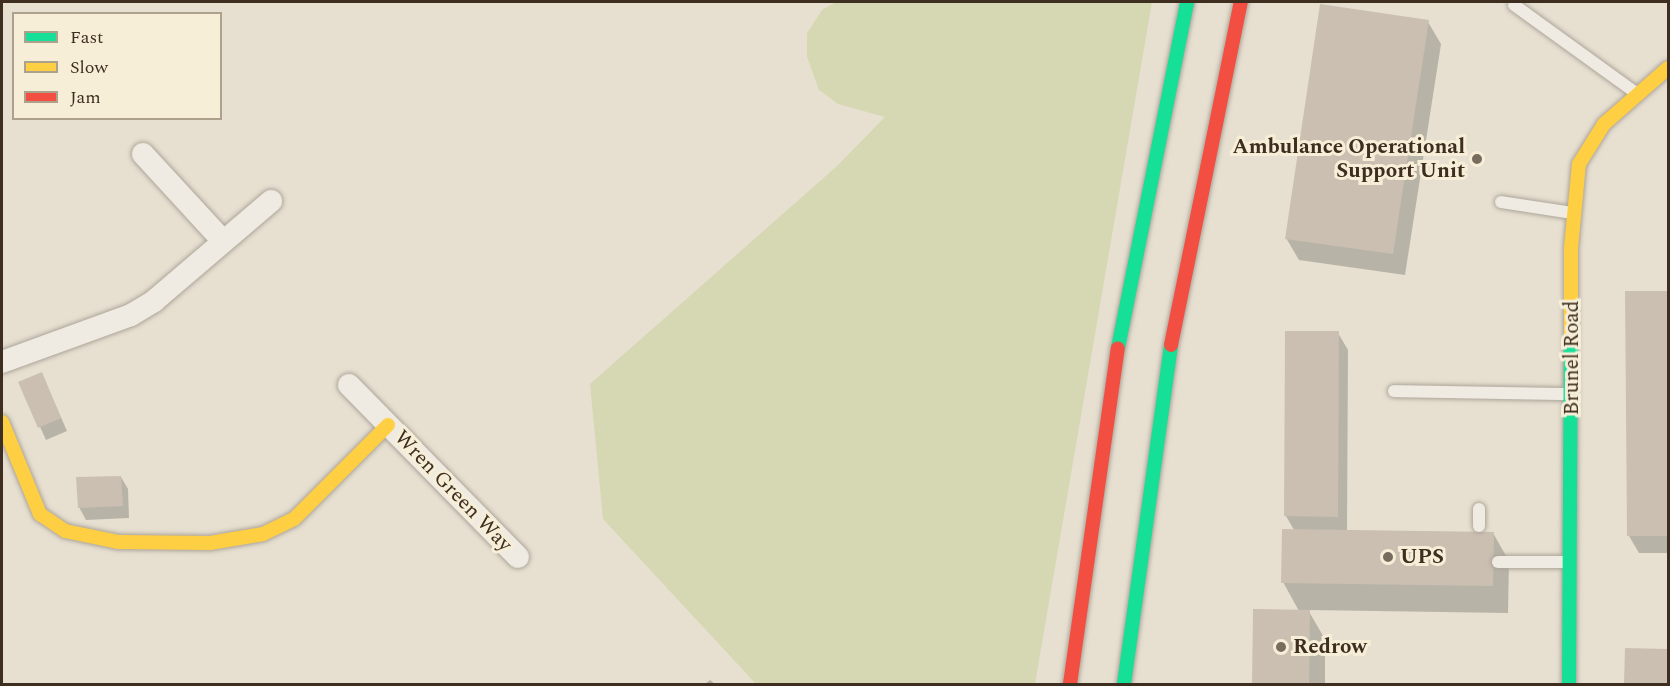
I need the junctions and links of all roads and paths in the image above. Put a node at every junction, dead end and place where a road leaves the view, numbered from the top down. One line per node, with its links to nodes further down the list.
1 (1187, 2): 22 (main road)
2 (1241, 2): 23 (main road)
3 (1514, 5): 5 (lane)
4 (1668, 68): 5 (main road, Brunel Road)
5 (1636, 93): 9 (main road, Brunel Road)
6 (143, 154): 10 (street)
7 (271, 201): 10 (street)
8 (1501, 202): 9 (lane)
9 (1575, 213): 14 (main road, Brunel Road)
10 (223, 241): 11 (street)
11 (2, 362)
12 (349, 385): 16 (street, Wren Green Way)
13 (1394, 391): 14 (lane)
14 (1573, 394): 21 (main road, Brunel Road)
15 (2, 422): 16 (main road, Wren Green Way)
16 (388, 425): 19 (street, Wren Green Way)
17 (1479, 509): 18 (lane)
18 (1479, 526)
19 (518, 558)
20 (1498, 562): 21 (lane)
21 (1571, 562): 24 (main road, Brunel Road)
22 (1070, 684)
23 (1124, 684)
24 (1569, 684)

